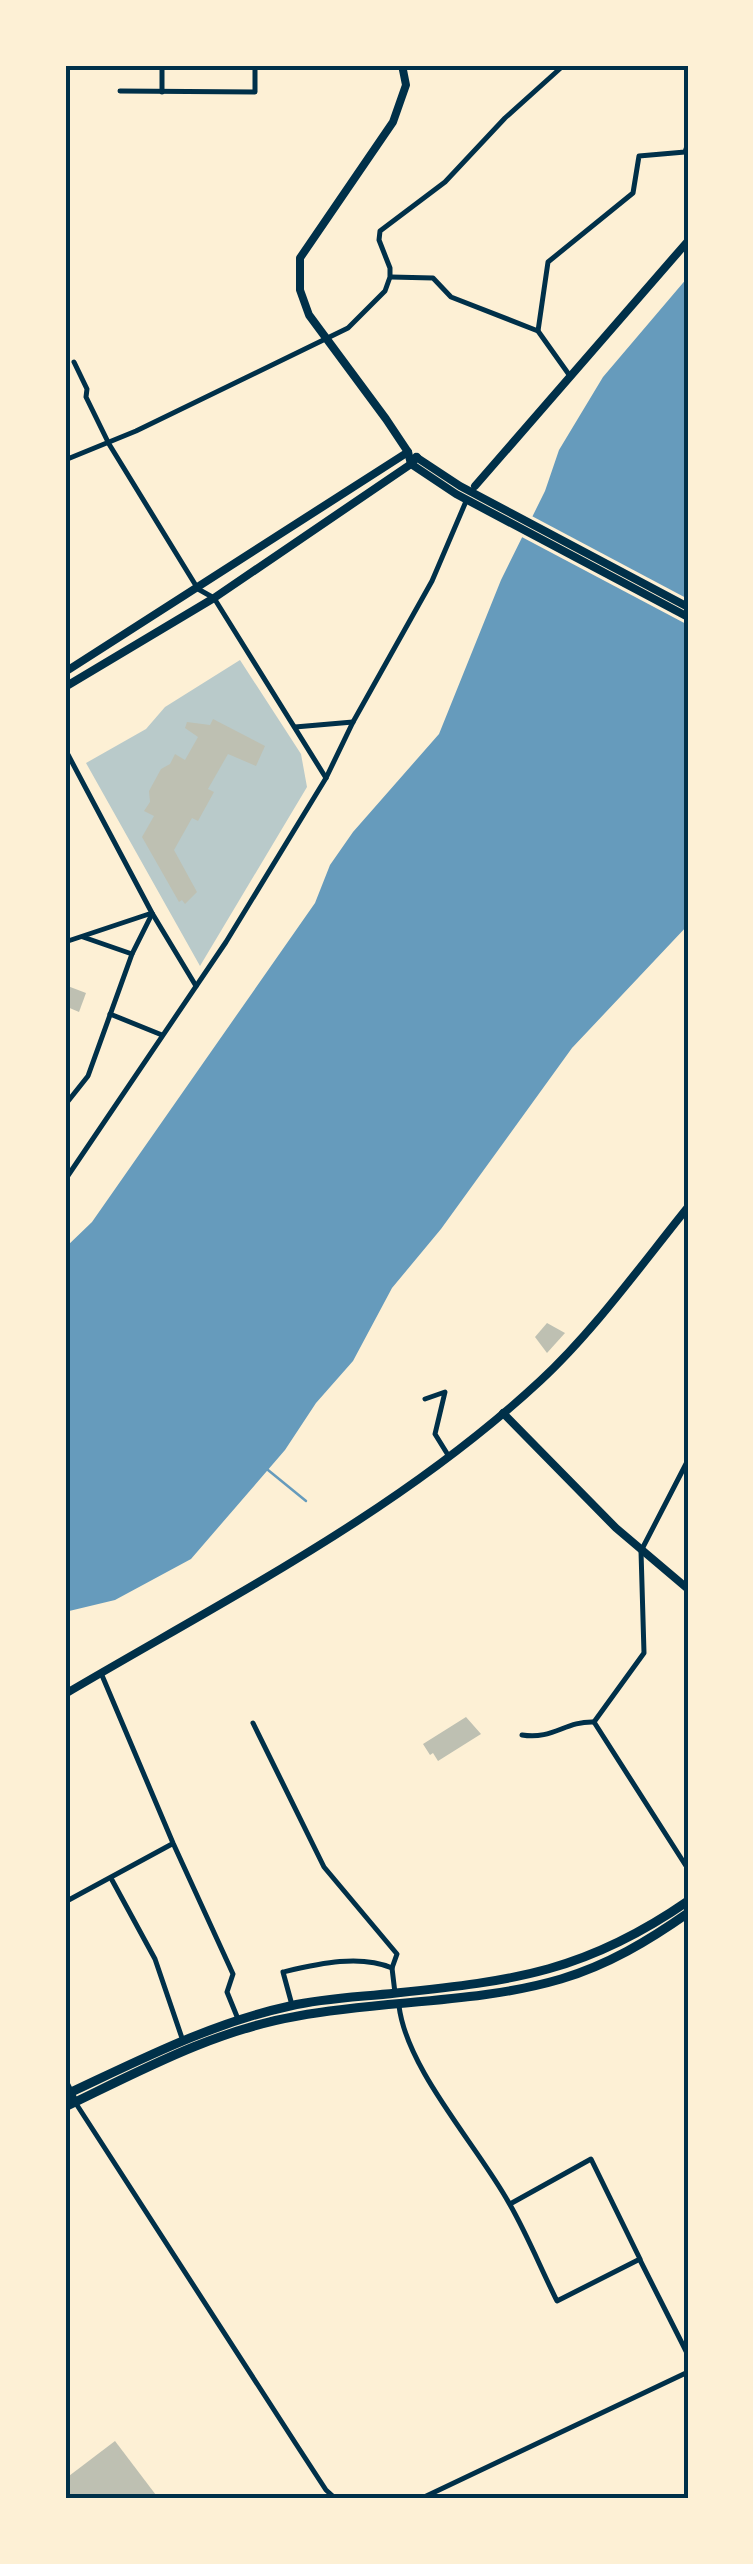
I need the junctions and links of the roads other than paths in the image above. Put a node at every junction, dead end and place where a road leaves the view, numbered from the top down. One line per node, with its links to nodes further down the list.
1 (162, 65): 6 (street)
2 (255, 65): 6 (street)
3 (402, 65): 11 (main road)
4 (564, 65): 9 (street)
5 (120, 92): 6 (street)
6 (162, 92)
7 (688, 144): 10 (street)
8 (688, 241): 13 (main road)
9 (390, 277): 10 (street); 11 (street)
10 (538, 332): 13 (street)
11 (327, 340): 14 (street); 15 (main road)
12 (74, 362): 14 (street)
13 (572, 377): 17 (main road)
14 (109, 444): 16 (street); 19 (street)
15 (412, 458): 18 (main road); 19 (main road); 20 (main road)
16 (65, 460)
17 (475, 486): 25 (street)
18 (458, 490): 21 (main road); 22 (main road)
19 (198, 589): 20 (street); 23 (main road)
20 (214, 598): 24 (main road); 26 (street)
21 (688, 607)
22 (688, 618)
23 (65, 672)
24 (65, 688)
25 (354, 722): 26 (street); 28 (street)
26 (294, 728): 28 (street)
27 (65, 749): 29 (street)
28 (326, 778): 33 (street)
29 (152, 912): 30 (street); 32 (street); 33 (street)
30 (82, 937): 31 (street); 32 (street)
31 (65, 942)
32 (132, 954): 34 (street)
33 (196, 986): 35 (street)
34 (110, 1014): 35 (street); 36 (street)
35 (162, 1036): 37 (street)
36 (65, 1105)
37 (65, 1180)
38 (688, 1208): 40 (main road)
39 (426, 1399): 41 (street)
40 (503, 1413): 41 (main road); 43 (main road)
41 (450, 1458): 45 (main road)
42 (688, 1460): 43 (street)
43 (641, 1551): 44 (main road); 47 (street)
44 (688, 1589)
45 (100, 1673): 46 (main road); 50 (street)
46 (65, 1694)
47 (594, 1722): 49 (street); 51 (street)
48 (253, 1723): 56 (street)
49 (522, 1735)
50 (173, 1843): 52 (street); 59 (street)
51 (688, 1869)
52 (112, 1880): 53 (street); 60 (street)
53 (65, 1902)
54 (688, 1902): 57 (main road)
55 (688, 1913): 57 (main road)
56 (392, 1968): 57 (street); 58 (street)
57 (397, 1998): 58 (main road); 62 (main road); 63 (street)
58 (292, 2005): 59 (main road)
59 (238, 2019): 60 (main road)
60 (183, 2040): 62 (main road)
61 (65, 2082): 62 (main road)
62 (69, 2099): 67 (street)
63 (510, 2204): 64 (street); 64 (street)
64 (640, 2258): 65 (street)
65 (688, 2356)
66 (688, 2372): 68 (street)
67 (336, 2499)
68 (420, 2499)

